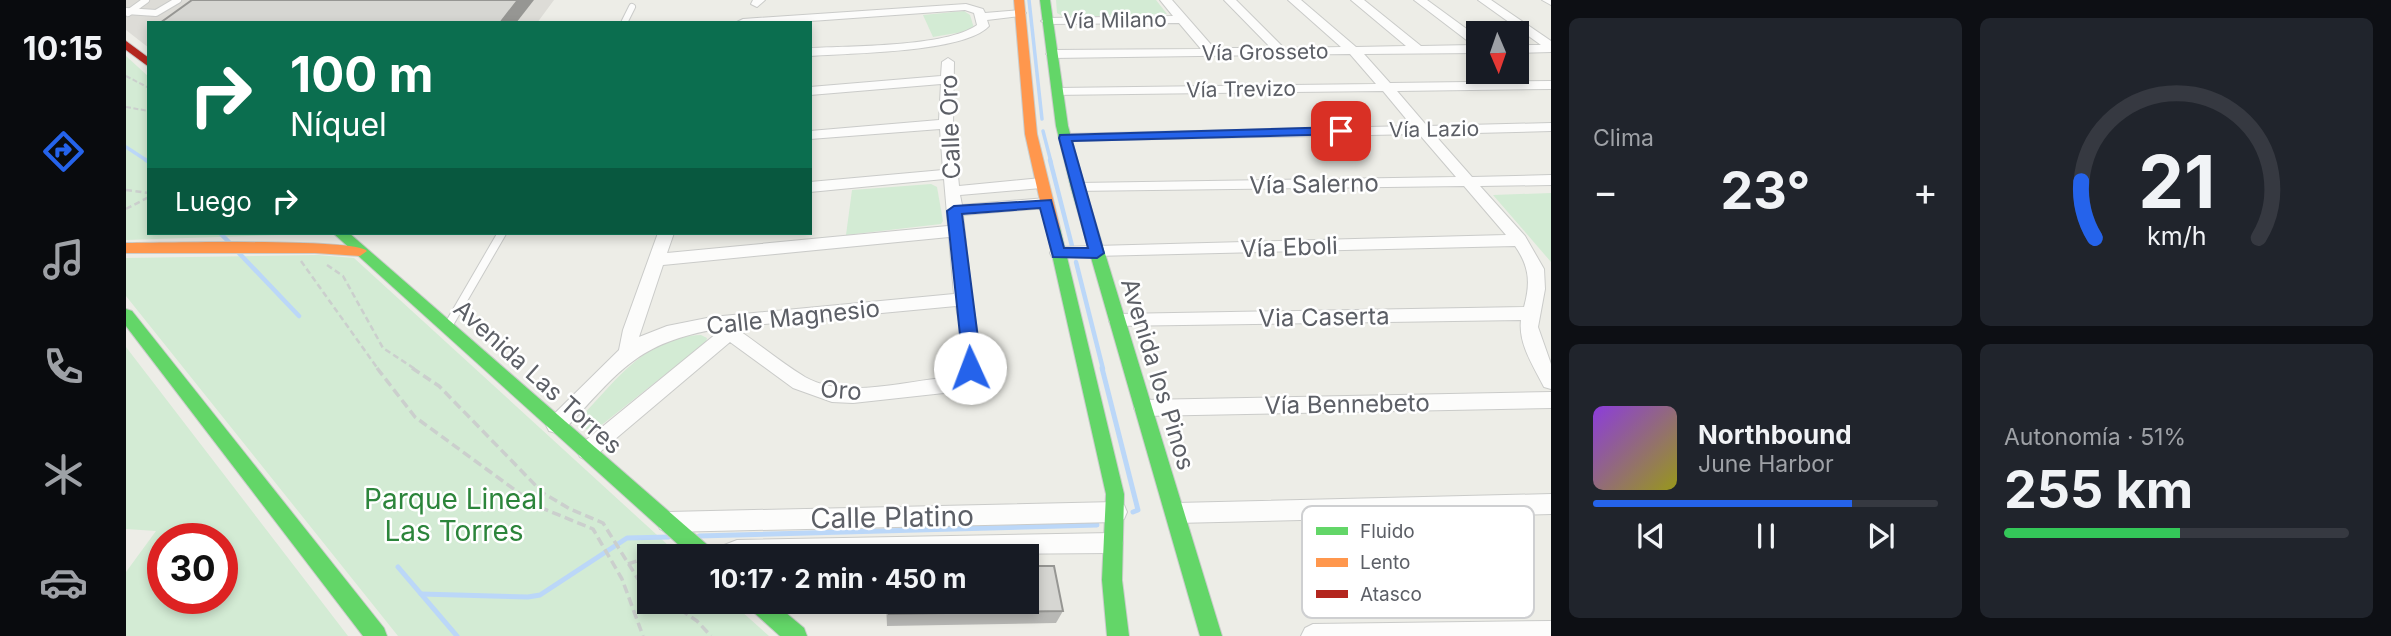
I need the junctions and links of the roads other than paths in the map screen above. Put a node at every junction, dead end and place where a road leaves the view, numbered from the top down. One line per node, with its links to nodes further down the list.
1 (146, 0): 11 (lane)
2 (178, 0): 11 (lane)
3 (1045, 0): 17 (street, Avenida los Pinos)
4 (1166, 0): 14 (street)
5 (1230, 0): 26 (street)
6 (1294, 0): 24 (street)
7 (1357, 0): 23 (street)
8 (1420, 0): 18 (street)
9 (1484, 0): 20 (street)
10 (632, 7): 15 (lane)
11 (127, 12)
12 (751, 13): 16 (street)
13 (1020, 14): 16 (street); 35 (street)
14 (1182, 19): 17 (street, Vía Milano); 27 (street)
15 (625, 21)
16 (982, 21): 25 (street)
17 (1047, 21): 28 (street, Avenida los Pinos)
18 (1466, 34)
19 (126, 44): 29 (street)
20 (1551, 47): 21 (street)
21 (1530, 48)
22 (1466, 49): 23 (street, Vía Grosseto)
23 (1418, 50): 24 (street, Vía Grosseto)
24 (1353, 51): 26 (street, Vía Grosseto); 31 (street)
25 (812, 52)
26 (1282, 52): 27 (street, Vía Grosseto)
27 (1212, 53): 28 (street, Vía Grosseto)
28 (1052, 54): 33 (street, Avenida los Pinos)
29 (147, 62)
30 (1551, 85): 31 (street, Vía Trevizo)
31 (1387, 87): 33 (street, Vía Trevizo); 37 (street)
32 (812, 91): 34 (street, Calle Oro)
33 (1057, 92): 38 (street, Avenida los Pinos)
34 (946, 124): 39 (street); 40 (street, Calle Oro)
35 (1029, 125): 38 (street); 43 (street)
36 (1551, 127): 37 (street, Vía Lazio)
37 (1424, 129): 38 (street, Vía Lazio); 42 (street)
38 (1064, 132): 45 (street, Avenida los Pinos)
39 (812, 135)
40 (951, 174): 44 (street); 46 (street, Calle Oro)
41 (1551, 180): 42 (street, Vía Salerno)
42 (1469, 181): 45 (street, Vía Salerno); 54 (street)
43 (1041, 183): 46 (street); 47 (street)
44 (812, 187)
45 (1077, 188): 58 (street, Avenida los Pinos)
46 (953, 191): 48 (street, Calle Oro)
47 (1046, 203): 48 (street); 57 (street)
48 (954, 211): 49 (street, Calle Oro)
49 (957, 231): 60 (street); 61 (street, Calle Oro)
50 (338, 235): 59 (street)
51 (342, 235): 56 (street, Avenida Las Torres)
52 (501, 235): 65 (lane)
53 (665, 235): 60 (street)
54 (1519, 240): 58 (street, Vía Eboli); 62 (street)
55 (126, 248): 59 (street)
56 (360, 251): 59 (street); 65 (street, Avenida Las Torres)
57 (1058, 253): 58 (street, Vía Eboli); 77 (street)
58 (1097, 253): 64 (street, Avenida los Pinos)
59 (312, 257)
60 (656, 260): 67 (street)
61 (963, 299): 66 (street, Calle Magnesio); 69 (street, Calle Oro)
62 (1530, 313): 64 (street, Via Caserta); 68 (street)
63 (126, 315): 85 (street)
64 (1118, 321): 71 (street, Avenida los Pinos)
65 (448, 326): 72 (street, Avenida Las Torres)
66 (723, 328): 67 (street, Calle Magnesio); 69 (street, Oro); 73 (street)
67 (627, 352): 72 (street)
68 (1551, 382)
69 (944, 385)
70 (1551, 400): 71 (street, Vía Bennebeto)
71 (1144, 408): 78 (street, Avenida los Pinos)
72 (556, 425): 73 (street, Avenida Las Torres)
73 (587, 451): 79 (street, Avenida Las Torres)
74 (1551, 504): 75 (street)
75 (1468, 506)
76 (1302, 510): 78 (street)
77 (1116, 512): 79 (street, Calle Platino); 80 (street)
78 (1176, 513): 88 (street, Avenida los Pinos)
79 (668, 522): 81 (street, Avenida Las Torres)
80 (1112, 543): 82 (street, Calle Platino); 87 (street)
81 (692, 544)
82 (1039, 544)
83 (771, 614): 86 (street)
84 (1551, 633): 89 (street)
85 (376, 636)
86 (796, 636)
87 (1118, 636)
88 (1211, 636)
89 (1313, 636)

